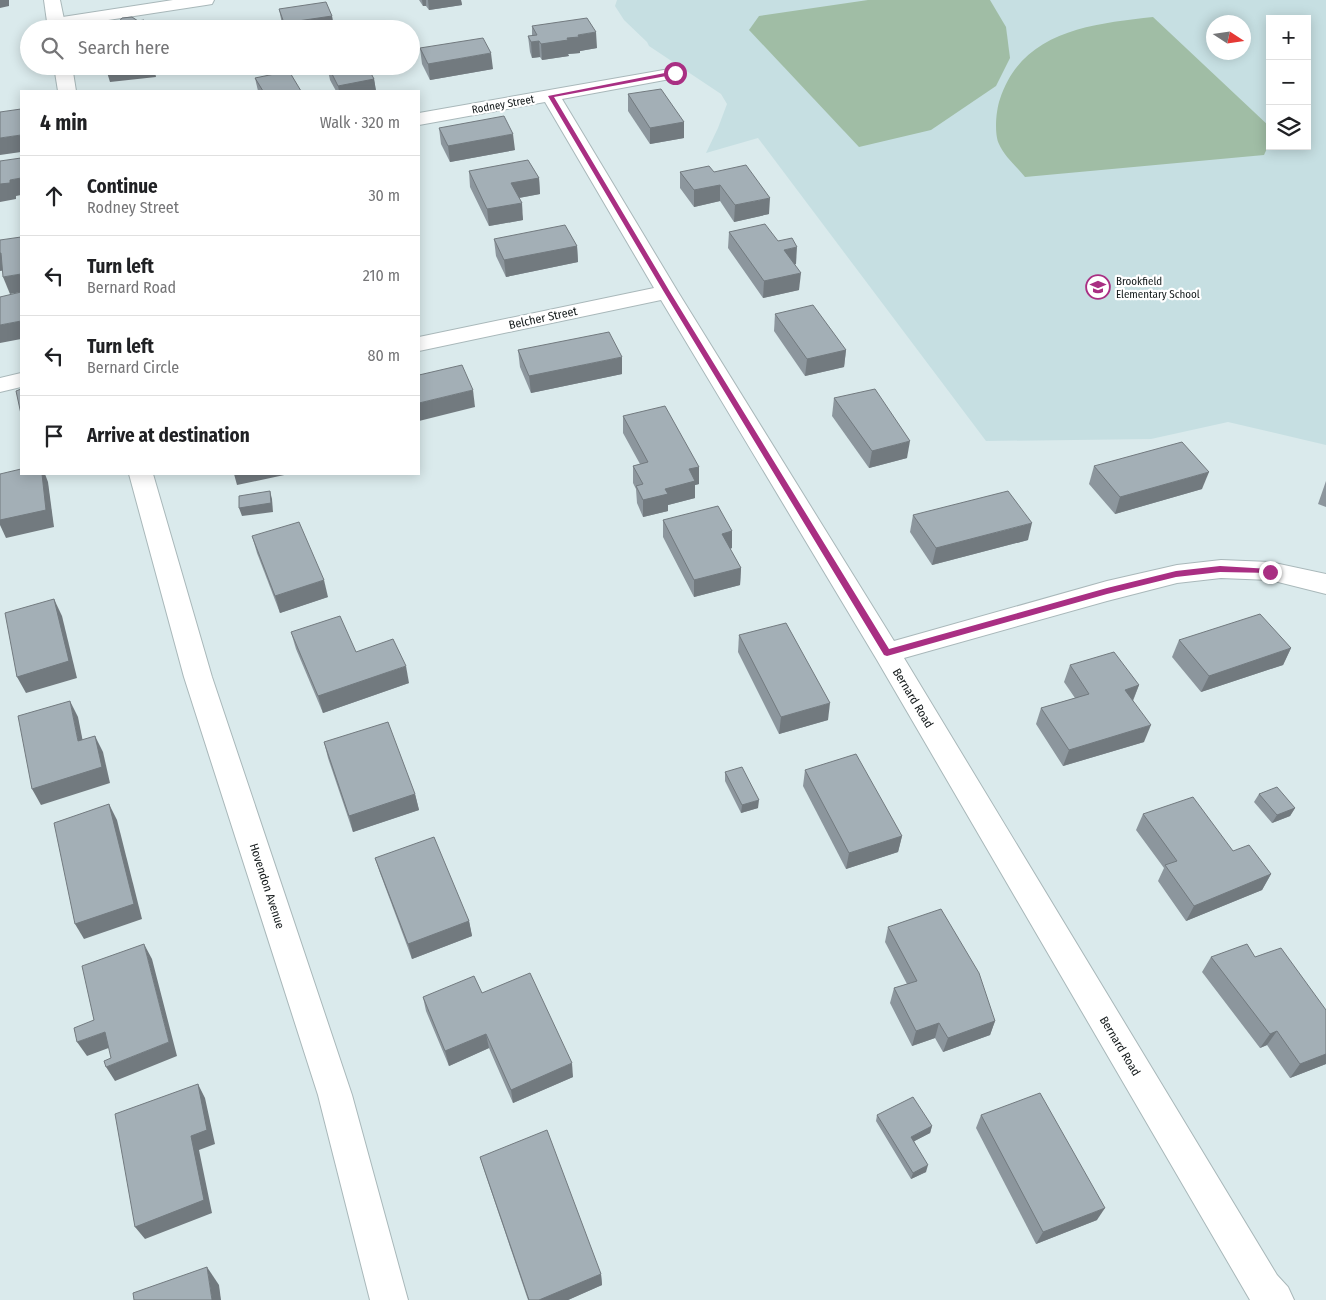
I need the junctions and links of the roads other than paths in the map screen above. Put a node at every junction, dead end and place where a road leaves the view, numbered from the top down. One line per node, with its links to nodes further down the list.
1 (52, 0): 3 (street)
2 (206, 0): 4 (street)
3 (55, 20)
4 (91, 20)
5 (675, 73): 8 (street, Rodney Street)
6 (64, 75): 7 (street)
7 (67, 90)
8 (551, 96): 9 (street, Rodney Street); 10 (street, Bernard Road)
9 (420, 119)
10 (667, 292): 11 (street, Belcher Street); 16 (street, Bernard Road)
11 (420, 344)
12 (20, 380): 13 (street)
13 (0, 385)
14 (141, 475): 17 (street, Hovendon Avenue)
15 (1326, 584): 16 (street)
16 (887, 653): 18 (street, Bernard Road)
17 (389, 1300)
18 (1275, 1300)

